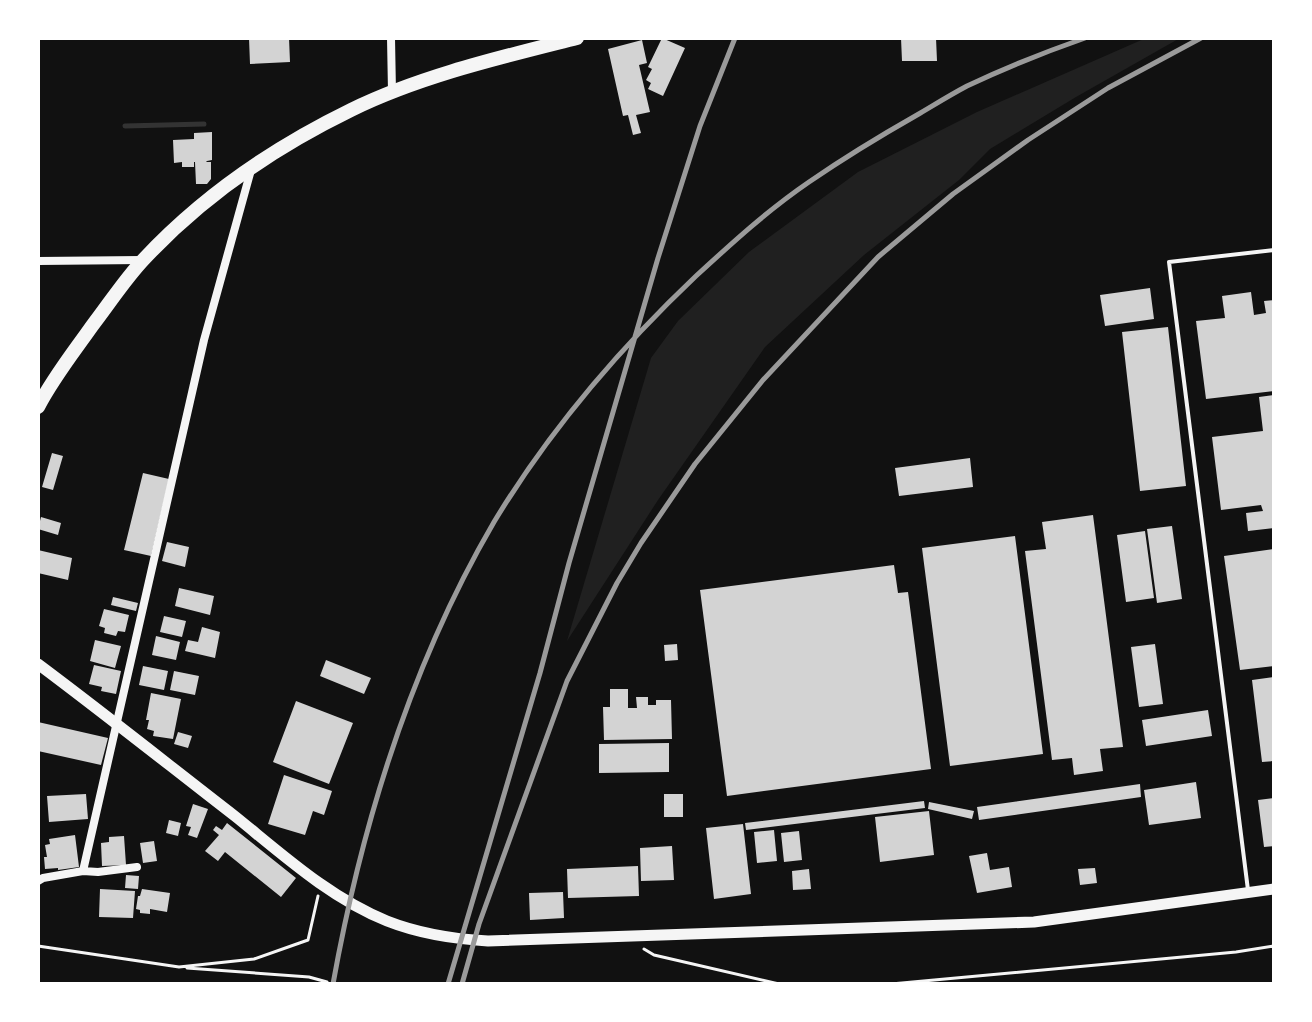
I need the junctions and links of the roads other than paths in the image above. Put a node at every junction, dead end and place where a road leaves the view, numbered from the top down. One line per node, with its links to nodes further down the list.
1 (391, 38): 4 (street)
2 (577, 38): 3 (main road)
3 (530, 44): 4 (main road)
4 (392, 92): 5 (main road)
5 (252, 167): 7 (main road); 11 (street)
6 (1274, 250): 16 (lane)
7 (143, 260): 8 (street); 9 (main road)
8 (38, 261)
9 (38, 407)
10 (38, 664): 11 (street)
11 (117, 723): 13 (street); 16 (street)
12 (137, 867): 13 (street)
13 (83, 871): 14 (street)
14 (38, 881)
15 (1274, 889): 16 (street)
16 (1249, 893)

